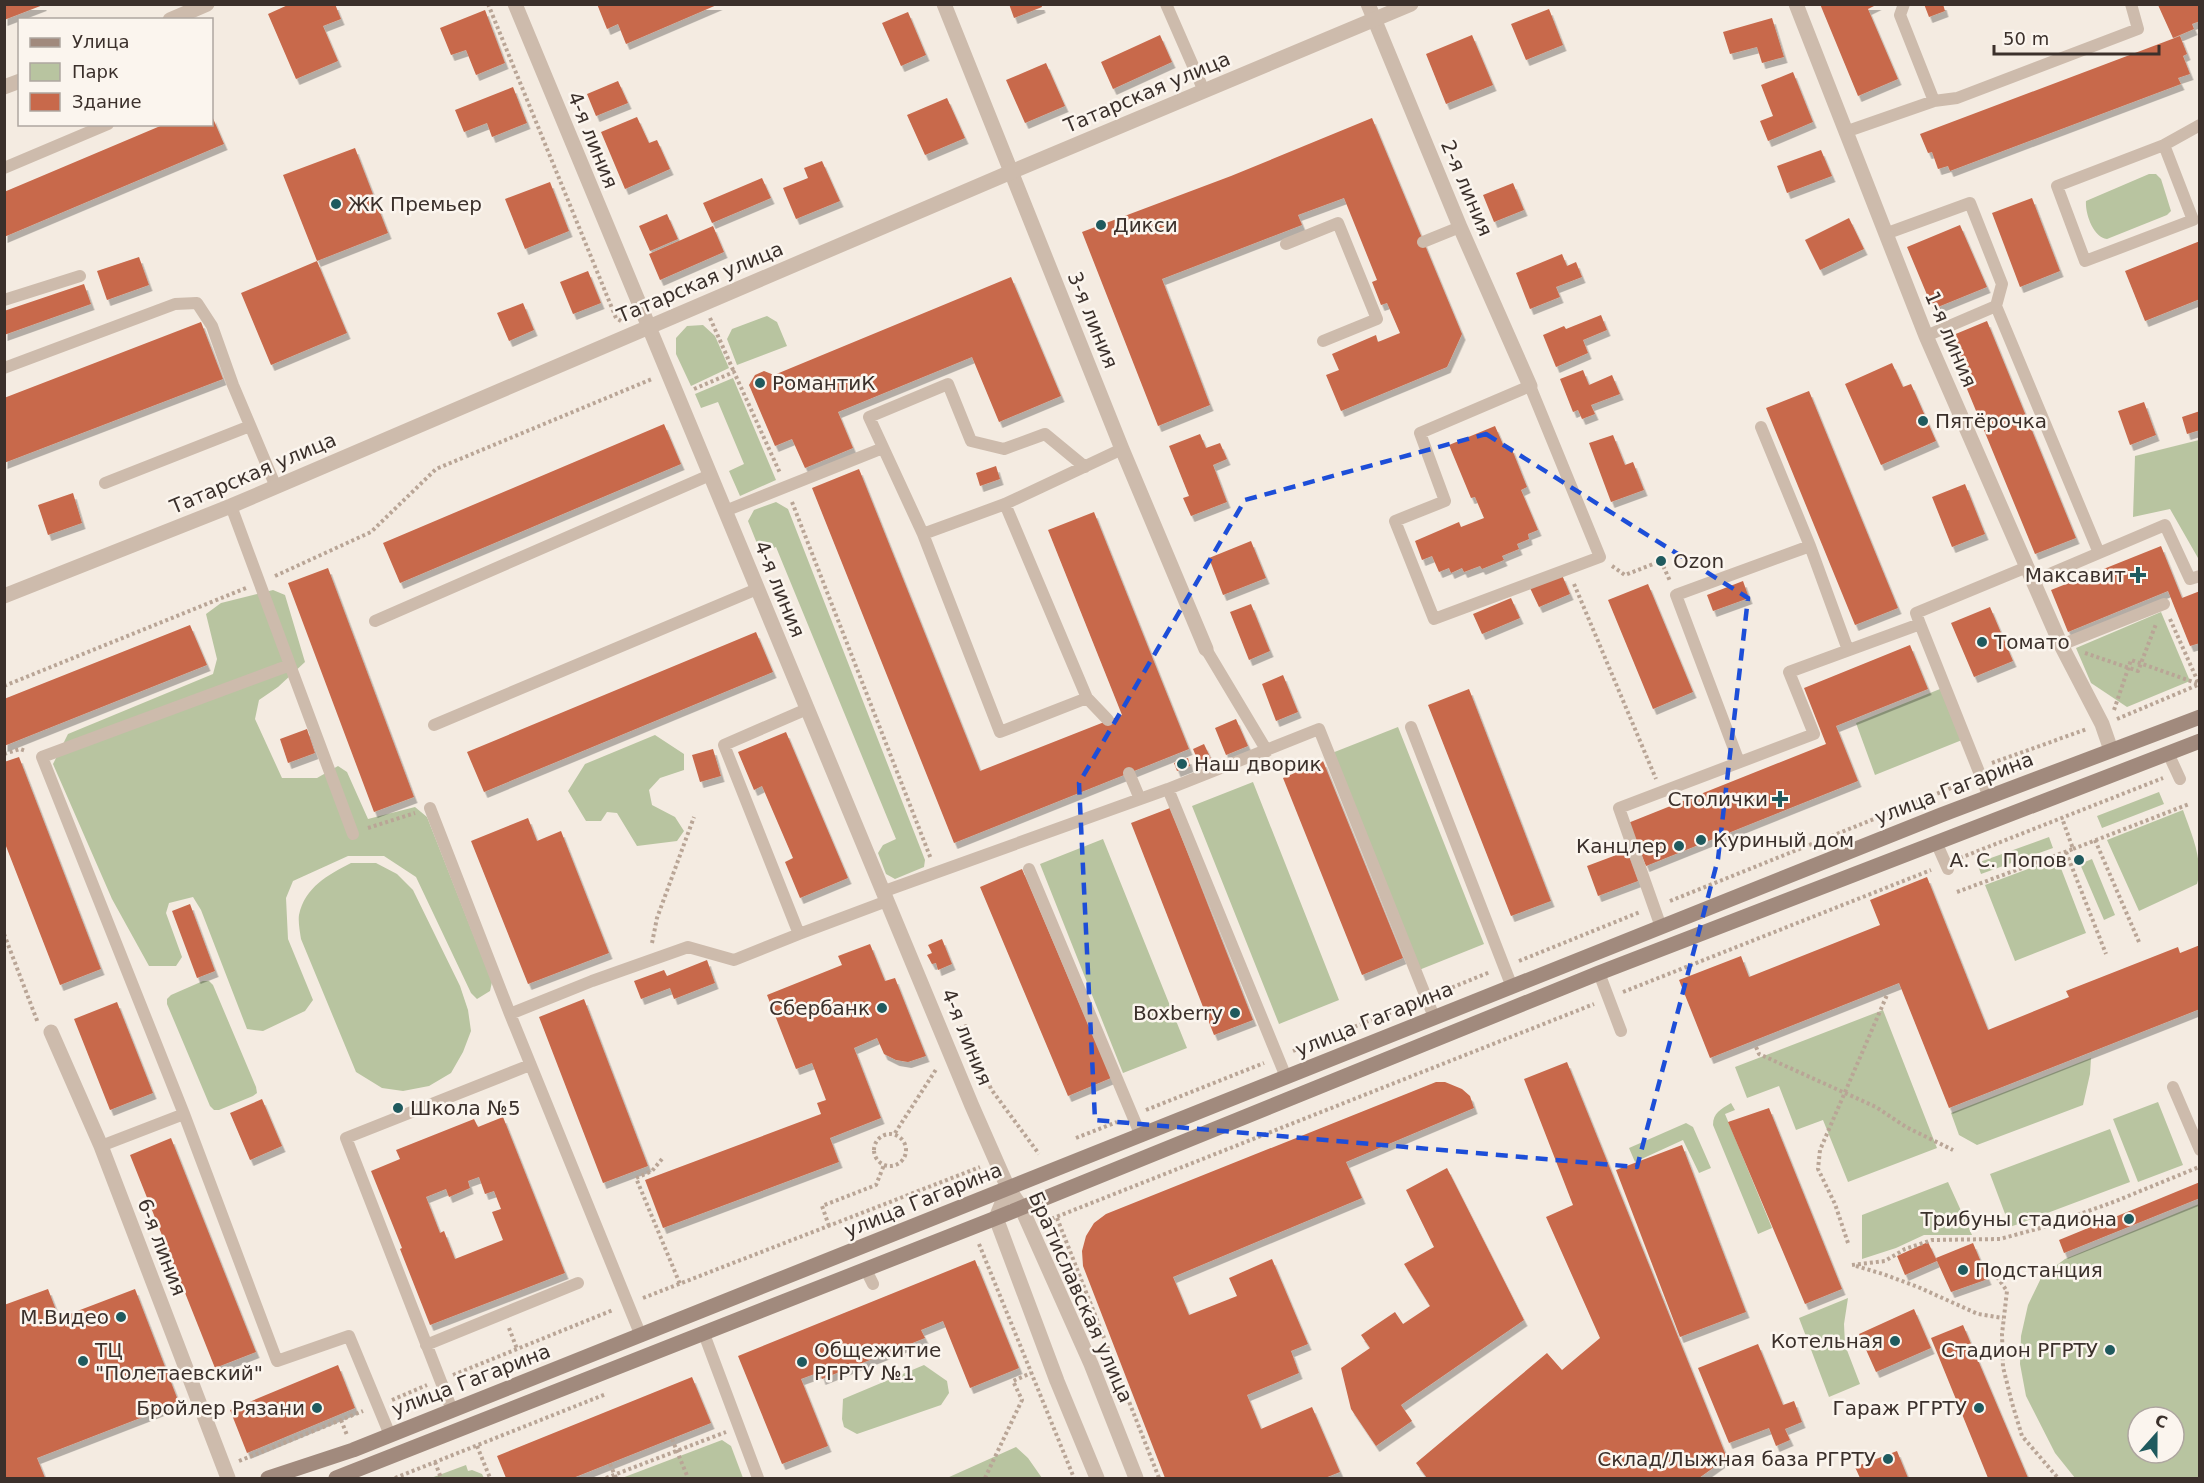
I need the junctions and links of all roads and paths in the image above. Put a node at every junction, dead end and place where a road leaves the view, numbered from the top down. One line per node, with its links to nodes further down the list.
1 (207, 4): 10 (street)
2 (515, 4): 30 (street, 4-я линия)
3 (944, 4): 19 (street, 3-я линия)
4 (1166, 4): 12 (lane)
5 (1368, 4): 11 (street, 2-я линия)
6 (1411, 4): 11 (street, Татарская улица)
7 (1796, 4): 16 (street, 1-я линия)
8 (1904, 4): 13 (lane)
9 (2131, 4): 13 (lane)
10 (191, 16)
11 (1374, 20): 12 (street, Татарская улица); 20 (street, 2-я линия)
12 (1204, 91): 19 (street, Татарская улица)
13 (1934, 101): 16 (lane)
14 (2199, 125): 17 (lane)
15 (103, 126): 18 (lane)
16 (1845, 132): 21 (street, 1-я линия)
17 (2164, 145): 17 (lane)
18 (4, 168)
19 (1011, 172): 28 (street, Татарская улица); 41 (street, 3-я линия)
20 (1460, 227): 22 (lane); 36 (street, 2-я линия)
21 (1885, 234): 29 (lane); 31 (street, 1-я линия)
22 (1424, 242)
23 (1286, 244): 25 (lane)
24 (1370, 264): 25 (lane)
25 (1357, 270): 32 (lane)
26 (80, 276): 27 (lane)
27 (4, 300)
28 (704, 304): 30 (street, Татарская улица); 34 (path)
29 (1996, 306): 31 (lane); 52 (lane)
30 (648, 327): 37 (street, 4-я линия); 45 (street, Татарская улица)
31 (1926, 336): 54 (street, 1-я линия)
32 (1323, 341)
33 (4, 368): 38 (lane)
34 (735, 372): 37 (path); 46 (path)
35 (656, 378): 58 (path)
36 (1530, 386): 53 (lane); 55 (lane)
37 (677, 397): 43 (street, 4-я линия)
38 (250, 426): 44 (lane); 45 (lane)
39 (1761, 427): 51 (lane)
40 (883, 448): 42 (lane); 46 (lane); 50 (lane)
41 (1122, 448): 42 (lane); 66 (street, 3-я линия)
42 (1084, 467): 47 (lane)
43 (710, 475): 49 (street, 4-я линия); 63 (lane)
44 (105, 483)
45 (276, 487): 48 (street, Татарская улица)
46 (786, 487): 49 (lane); 103 (path)
47 (1005, 504): 50 (lane); 72 (lane)
48 (231, 506): 58 (lane); 61 (street, Татарская улица)
49 (725, 511): 59 (street, 4-я линия)
50 (923, 534): 72 (lane)
51 (1810, 546): 60 (lane); 67 (lane)
52 (2099, 553): 56 (lane); 57 (lane)
53 (1600, 557): 55 (lane); 60 (path)
54 (2027, 567): 57 (street, 1-я линия); 64 (lane)
55 (1568, 569): 89 (path)
56 (2199, 576)
57 (2033, 581): 65 (street, 1-я линия)
58 (259, 583): 69 (lane); 71 (path)
59 (757, 589): 73 (street, 4-я линия); 77 (lane)
60 (1676, 595): 85 (lane)
61 (4, 596)
62 (2164, 604): 65 (lane); 68 (path); 68 (path)
63 (375, 621)
64 (1920, 624): 67 (lane); 90 (lane)
65 (2061, 645): 70 (path); 80 (street, 1-я линия)
66 (1206, 649): 81 (lane)
67 (1848, 650): 85 (lane)
68 (2141, 664): 70 (path); 70 (path)
69 (290, 665): 84 (lane); 96 (lane)
70 (2128, 668): 74 (path)
71 (4, 686)
72 (1087, 698): 76 (lane)
73 (807, 709): 105 (street, 4-я линия); 108 (lane)
74 (2113, 711)
75 (2199, 717): 80 (main road, улица Гагарина)
76 (1108, 720)
77 (434, 725)
78 (1411, 727): 114 (lane)
79 (2199, 741): 82 (main road, улица Гагарина)
80 (2111, 750): 90 (main road, улица Гагарина)
81 (1267, 751): 88 (lane); 117 (lane)
82 (2168, 753): 87 (lane); 98 (main road, улица Гагарина)
83 (4, 754): 84 (path)
84 (42, 757): 127 (lane)
85 (1739, 762): 89 (lane)
86 (1130, 773): 91 (lane)
87 (2180, 779)
88 (1168, 789): 91 (lane); 124 (lane)
89 (1661, 792): 106 (lane)
90 (1989, 797): 106 (main road, улица Гагарина)
91 (1140, 799): 103 (lane)
92 (2190, 804): 97 (path)
93 (430, 807): 96 (path); 116 (lane)
94 (694, 817): 112 (path)
95 (2062, 818): 99 (path)
96 (353, 834)
97 (2095, 840): 99 (path); 109 (path)
98 (1936, 842): 102 (lane); 113 (main road, улица Гагарина)
99 (2073, 849): 100 (path)
100 (2066, 852): 104 (path); 110 (path)
101 (1029, 869): 129 (lane)
102 (1948, 869)
103 (937, 872): 105 (lane)
104 (1957, 892)
105 (885, 896): 108 (lane); 120 (street, 4-я линия)
106 (1661, 927): 111 (main road, улица Гагарина)
107 (4, 934): 119 (path)
108 (799, 934): 112 (lane)
109 (2139, 942)
110 (2106, 954)
111 (1591, 955): 113 (street); 114 (main road, улица Гагарина)
112 (648, 961): 116 (lane)
113 (1599, 973): 118 (lane); 139 (main road, улица Гагарина)
114 (1512, 987): 117 (main road, улица Гагарина)
115 (1887, 994): 126 (path)
116 (510, 1014): 123 (lane)
117 (1434, 1017): 124 (main road, улица Гагарина)
118 (1621, 1031)
119 (51, 1032): 130 (street, 6-я линия)
120 (944, 1035): 133 (path); 135 (street, 4-я линия)
121 (1756, 1047): 126 (path)
122 (942, 1059): 128 (path)
123 (530, 1065): 150 (lane); 154 (lane)
124 (1286, 1077): 129 (main road, улица Гагарина)
125 (2173, 1087): 132 (lane)
126 (1845, 1091): 131 (path); 144 (path)
127 (184, 1114): 130 (lane); 157 (lane)
128 (896, 1134): 136 (path); 136 (path)
129 (1141, 1136): 138 (main road, улица Гагарина)
130 (101, 1146): 166 (street, 6-я линия)
131 (1953, 1150)
132 (2199, 1150)
133 (1039, 1154)
134 (662, 1159): 148 (path)
135 (996, 1161): 138 (street, 4-я линия); 142 (path)
136 (884, 1165): 142 (path)
137 (2199, 1167): 151 (path)
138 (1008, 1188): 139 (street, Братиславская улица); 140 (street, Братиславская улица); 153 (main road, улица Гагарина)
139 (1021, 1207): 140 (main road, улица Гагарина); 178 (street, Братиславская улица)
140 (996, 1218): 146 (main road, улица Гагарина); 177 (street)
141 (1057, 1218): 179 (path)
142 (829, 1226): 148 (path)
143 (979, 1243): 155 (path)
144 (1848, 1243)
145 (1990, 1267): 151 (path)
146 (866, 1270): 149 (lane); 152 (main road, улица Гагарина)
147 (578, 1283): 154 (lane)
148 (680, 1284): 150 (path)
149 (873, 1284)
150 (627, 1304): 153 (lane); 156 (path)
151 (2003, 1318): 180 (path)
152 (704, 1334): 159 (lane); 168 (main road, улица Гагарина)
153 (641, 1336): 158 (main road, улица Гагарина)
154 (426, 1345): 156 (lane)
155 (1031, 1373): 175 (path); 176 (path)
156 (440, 1380): 157 (path); 158 (lane)
157 (379, 1405): 160 (lane); 166 (path)
158 (452, 1410): 160 (main road, улица Гагарина)
159 (739, 1427): 163 (path); 174 (lane)
160 (390, 1435): 169 (main road, улица Гагарина)
161 (672, 1439): 163 (path)
162 (477, 1446): 171 (path)
163 (677, 1451): 167 (path); 173 (path)
164 (435, 1462): 170 (path)
165 (610, 1464): 167 (path)
166 (225, 1473)
167 (615, 1477): 172 (path)
168 (337, 1478)
169 (268, 1479)
170 (441, 1479)
171 (490, 1479)
172 (606, 1479)
173 (688, 1479)
174 (758, 1479)
175 (985, 1479)
176 (1074, 1479)
177 (1097, 1479)
178 (1136, 1479)
179 (1159, 1479)
180 (2058, 1479)

